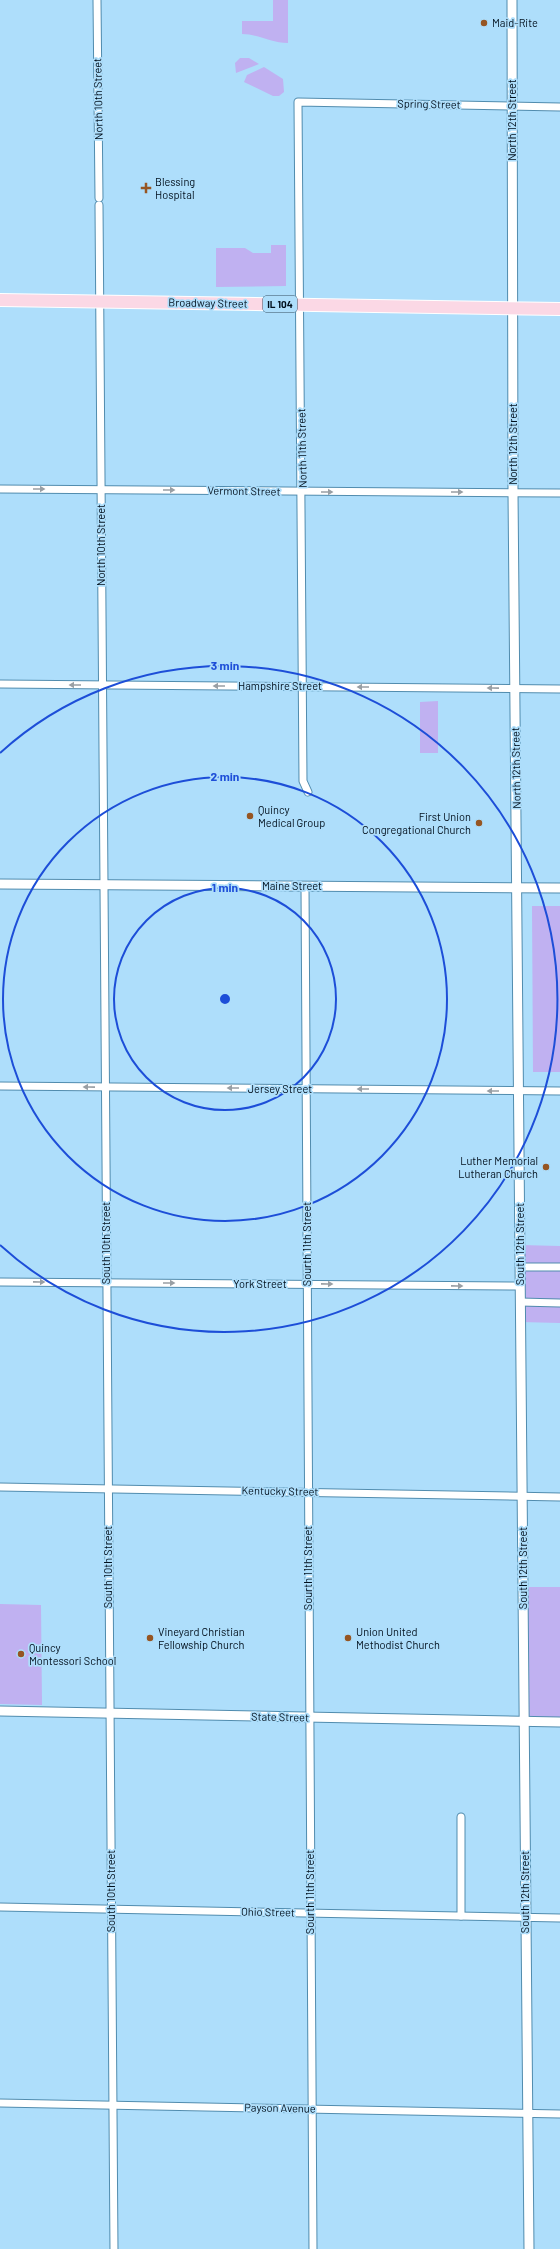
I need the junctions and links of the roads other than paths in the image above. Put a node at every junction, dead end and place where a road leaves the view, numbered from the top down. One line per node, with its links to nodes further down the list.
1 (97, 0): 7 (street, North 10th Street)
2 (512, 0): 4 (street, North 12th Street)
3 (298, 102): 4 (street, Spring Street); 8 (street, North 11th Street)
4 (512, 106): 5 (street, Spring Street); 9 (street, North 12th Street)
5 (560, 107)
6 (0, 300): 7 (main road, Broadway Street / IL 104)
7 (99, 301): 8 (main road, Broadway Street / IL 104); 12 (street, North 10th Street)
8 (300, 304): 9 (main road, Broadway Street / IL 104); 13 (street, North 11th Street)
9 (511, 308): 10 (main road, Broadway Street / IL 104); 14 (street, North 12th Street)
10 (560, 309)
11 (0, 489): 12 (street, Vermont Street, one-way to 12)
12 (101, 490): 13 (street, Vermont Street, one-way to 13); 17 (street, North 10th Street)
13 (302, 492): 14 (street, Vermont Street, one-way to 14); 18 (street, North 11th Street)
14 (513, 492): 15 (street, Vermont Street); 19 (street, North 12th Street)
15 (560, 492)
16 (0, 684): 17 (street, Hampshire Street, one-way to 16)
17 (102, 685): 18 (street, Hampshire Street, one-way to 17); 23 (street, North 10th Street)
18 (303, 687): 19 (street, Hampshire Street, one-way to 18); 21 (street, North 11th Street)
19 (515, 688): 20 (street, Hampshire Street); 25 (street, North 12th Street)
20 (560, 689)
21 (308, 792)
22 (0, 884): 23 (street, Maine Street)
23 (104, 885): 24 (street, Maine Street); 28 (street, South 10th Street)
24 (305, 886): 25 (street, Maine Street); 29 (street, Sourth 11th Street)
25 (517, 888): 26 (street, Maine Street); 30 (street, South 12th Street)
26 (560, 888)
27 (0, 1086): 28 (street, Jersey Street, one-way to 27)
28 (105, 1087): 29 (street, Jersey Street, one-way to 28); 35 (street, South 10th Street)
29 (306, 1089): 30 (street, Jersey Street, one-way to 29); 36 (street, Sourth 11th Street)
30 (518, 1091): 31 (street, Jersey Street); 32 (street, South 12th Street)
31 (560, 1091)
32 (520, 1266): 33 (street); 37 (street, South 12th Street)
33 (560, 1267)
34 (0, 1282): 35 (street, York Street, one-way to 35)
35 (106, 1283): 36 (street, York Street, one-way to 36); 41 (street, South 10th Street)
36 (307, 1284): 37 (street, York Street, one-way to 37); 42 (street, Sourth 11th Street)
37 (520, 1286): 38 (street, South 12th Street)
38 (520, 1302): 39 (street); 43 (street, South 12th Street)
39 (560, 1303)
40 (0, 1488): 41 (street, Kentucky Street)
41 (108, 1489): 42 (street, Kentucky Street); 46 (street, South 10th Street)
42 (308, 1492): 43 (street, Kentucky Street); 47 (street, Sourth 11th Street)
43 (522, 1496): 44 (street, Kentucky Street); 48 (street, South 12th Street)
44 (560, 1497)
45 (0, 1711): 46 (street, State Street)
46 (110, 1714): 47 (street, State Street); 52 (street, South 10th Street)
47 (310, 1717): 48 (street, State Street); 53 (street, Sourth 11th Street)
48 (524, 1722): 49 (street, State Street); 55 (street, South 12th Street)
49 (560, 1722)
50 (461, 1817): 54 (street)
51 (0, 1907): 52 (street, Ohio Street)
52 (111, 1909): 53 (street, Ohio Street); 58 (street, South 10th Street)
53 (310, 1913): 54 (street, Ohio Street); 59 (street, Sourth 11th Street)
54 (461, 1916): 55 (street, Ohio Street)
55 (525, 1917): 56 (street, Ohio Street); 60 (street, South 12th Street)
56 (560, 1918)
57 (0, 2103): 58 (street, Payson Avenue)
58 (113, 2105): 59 (street, Payson Avenue); 62 (street, South 10th Street)
59 (312, 2109): 60 (street, Payson Avenue); 63 (street, Sourth 11th Street)
60 (527, 2113): 61 (street, Payson Avenue); 64 (street, South 12th Street)
61 (560, 2114)
62 (114, 2249)
63 (313, 2249)
64 (528, 2249)

